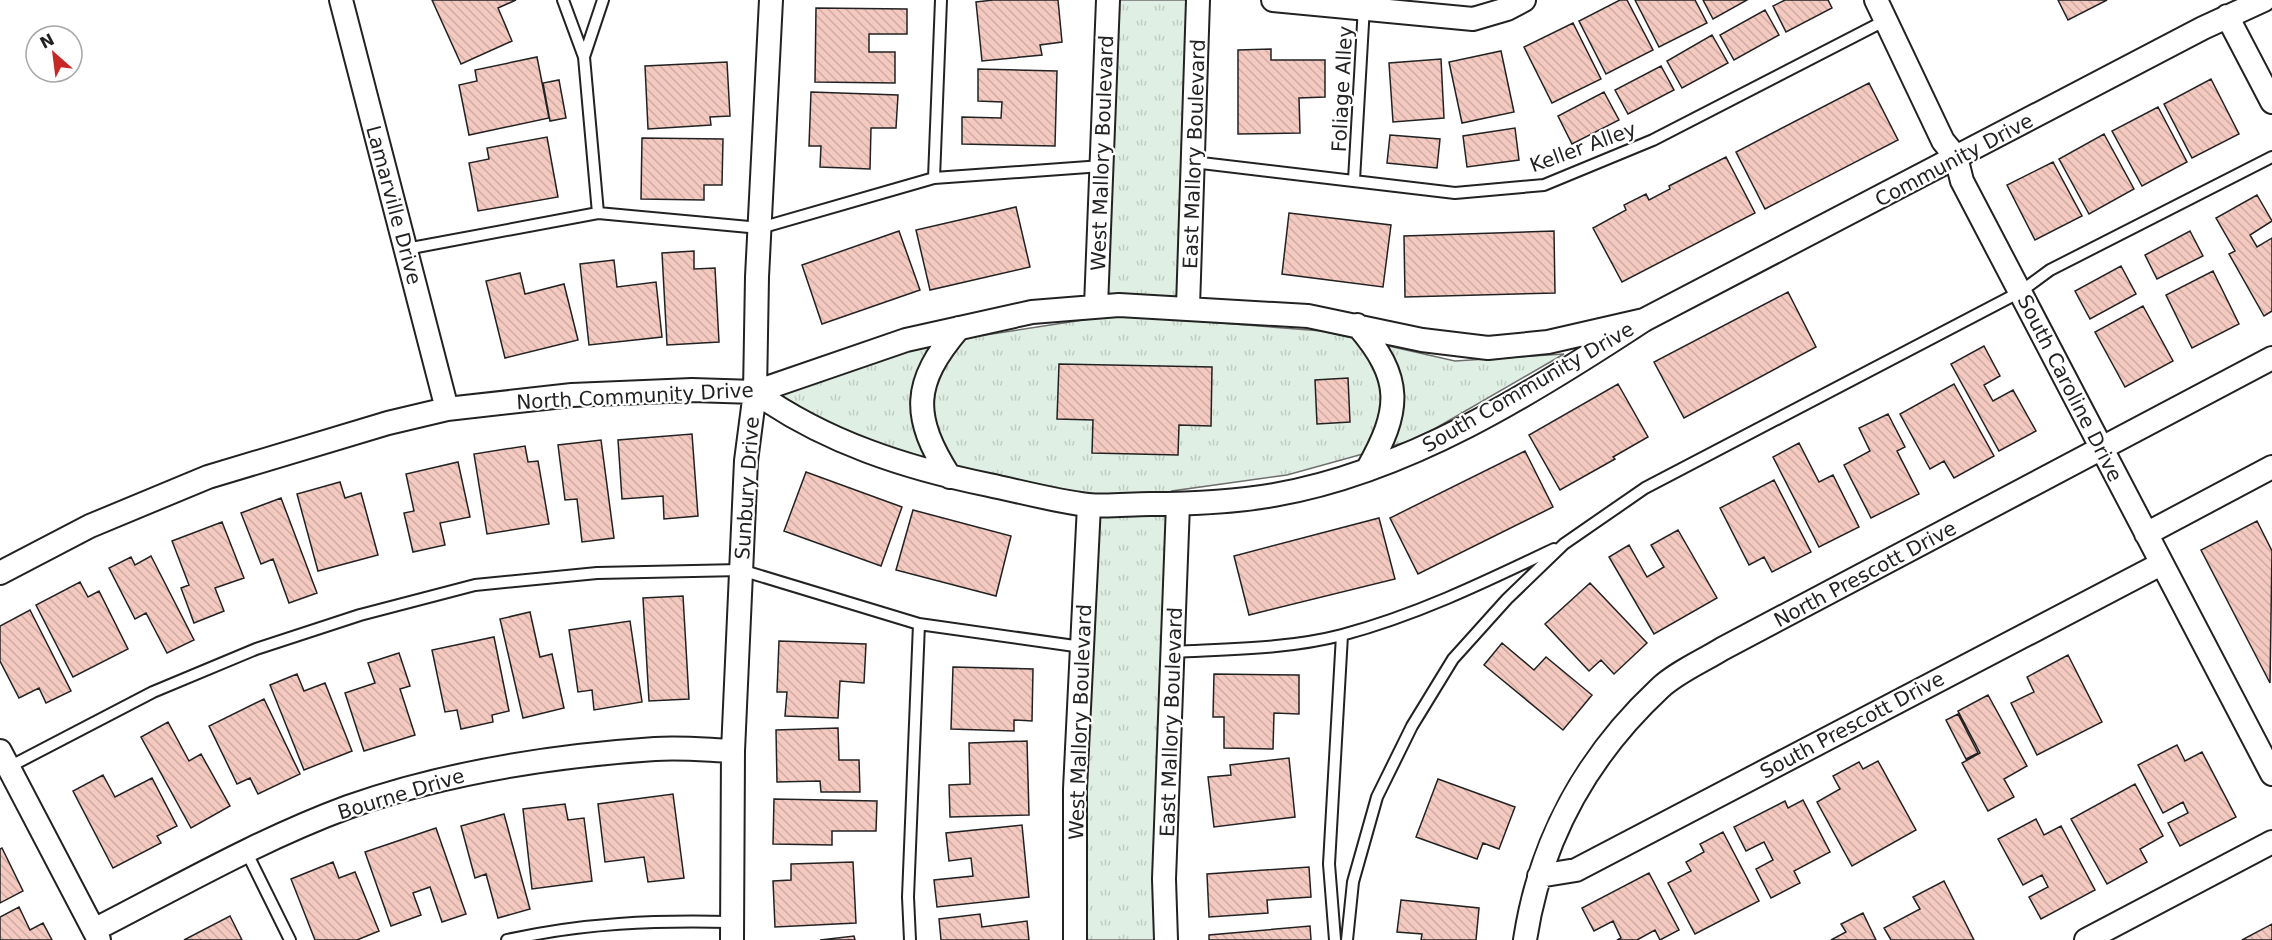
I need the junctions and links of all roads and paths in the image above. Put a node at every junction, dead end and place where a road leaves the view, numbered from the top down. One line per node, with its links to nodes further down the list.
1 (341, 0): 24 (street, Lamarville Drive)
2 (563, 0): 14 (lane)
3 (603, 0): 14 (lane)
4 (771, 0): 23 (street, Sunbury Drive)
5 (941, 0): 20 (lane)
6 (1108, 0): 19 (street, West Mallory Boulevard)
7 (1198, 0): 18 (street, East Mallory Boulevard)
8 (1273, 0): 11 (street)
9 (1524, 0): 11 (street)
10 (2264, 0): 13 (street, Community Drive)
11 (1364, 5): 21 (lane, Foliage Alley)
12 (1881, 10): 16 (street, South Caroline Drive); 21 (lane, Keller Alley)
13 (2227, 16): 15 (street); 16 (street, Community Drive)
14 (584, 57): 22 (lane)
15 (2272, 102)
16 (1956, 157): 25 (street, South Caroline Drive); 28 (street, Community Drive)
17 (2272, 157): 25 (lane)
18 (1194, 162): 21 (lane, Keller Alley); 27 (street, East Mallory Boulevard)
19 (1102, 166): 20 (lane); 26 (street, West Mallory Boulevard)
20 (934, 178): 23 (lane)
21 (1354, 180)
22 (598, 213): 23 (lane); 24 (lane)
23 (760, 228): 32 (street, Sunbury Drive)
24 (406, 249): 33 (street, Lamarville Drive)
25 (2020, 292): 34 (street, South Caroline Drive); 41 (lane)
26 (1096, 306): 27 (street, North Community Drive); 30 (street, North Community Drive)
27 (1188, 307): 29 (street, North Community Drive)
28 (1644, 320): 29 (street, North Community Drive); 36 (street, South Community Drive)
29 (1357, 325): 36 (street)
30 (959, 328): 32 (street, North Community Drive); 37 (street)
31 (2272, 358): 34 (street, North Prescott Drive)
32 (755, 392): 33 (street, North Community Drive); 37 (street, South Community Drive); 43 (street, Sunbury Drive)
33 (447, 410): 44 (street, North Community Drive)
34 (2102, 450): 40 (street, South Caroline Drive); 54 (street, North Prescott Drive)
35 (2272, 467): 40 (street)
36 (1367, 470): 38 (street, South Community Drive)
37 (950, 477): 39 (street, South Community Drive)
38 (1178, 504): 39 (street, South Community Drive); 48 (street, East Mallory Boulevard)
39 (1089, 505): 47 (street, West Mallory Boulevard)
40 (2146, 534): 42 (street, South Caroline Drive)
41 (1564, 544): 46 (lane); 63 (lane)
42 (2161, 564): 51 (street, South Caroline Drive); 54 (street, South Prescott Drive)
43 (741, 570): 45 (lane); 49 (street, Sunbury Drive); 50 (lane)
44 (0, 573)
45 (919, 624): 47 (lane); 59 (lane)
46 (1342, 635): 48 (lane); 62 (lane)
47 (1082, 647): 60 (street, West Mallory Boulevard)
48 (1174, 652): 61 (street, East Mallory Boulevard)
49 (733, 751): 53 (street, Bourne Drive); 55 (street, Sunbury Drive)
50 (4, 759): 56 (street)
51 (2272, 774)
52 (2272, 843): 65 (street)
53 (246, 851): 56 (street, Bourne Drive); 57 (lane)
54 (1539, 876): 64 (street, North Prescott Drive)
55 (732, 931): 58 (lane)
56 (97, 935)
57 (290, 940)
58 (507, 940)
59 (910, 940)
60 (1075, 940)
61 (1166, 940)
62 (1335, 940)
63 (1347, 940)
64 (1525, 940)
65 (2086, 940)

